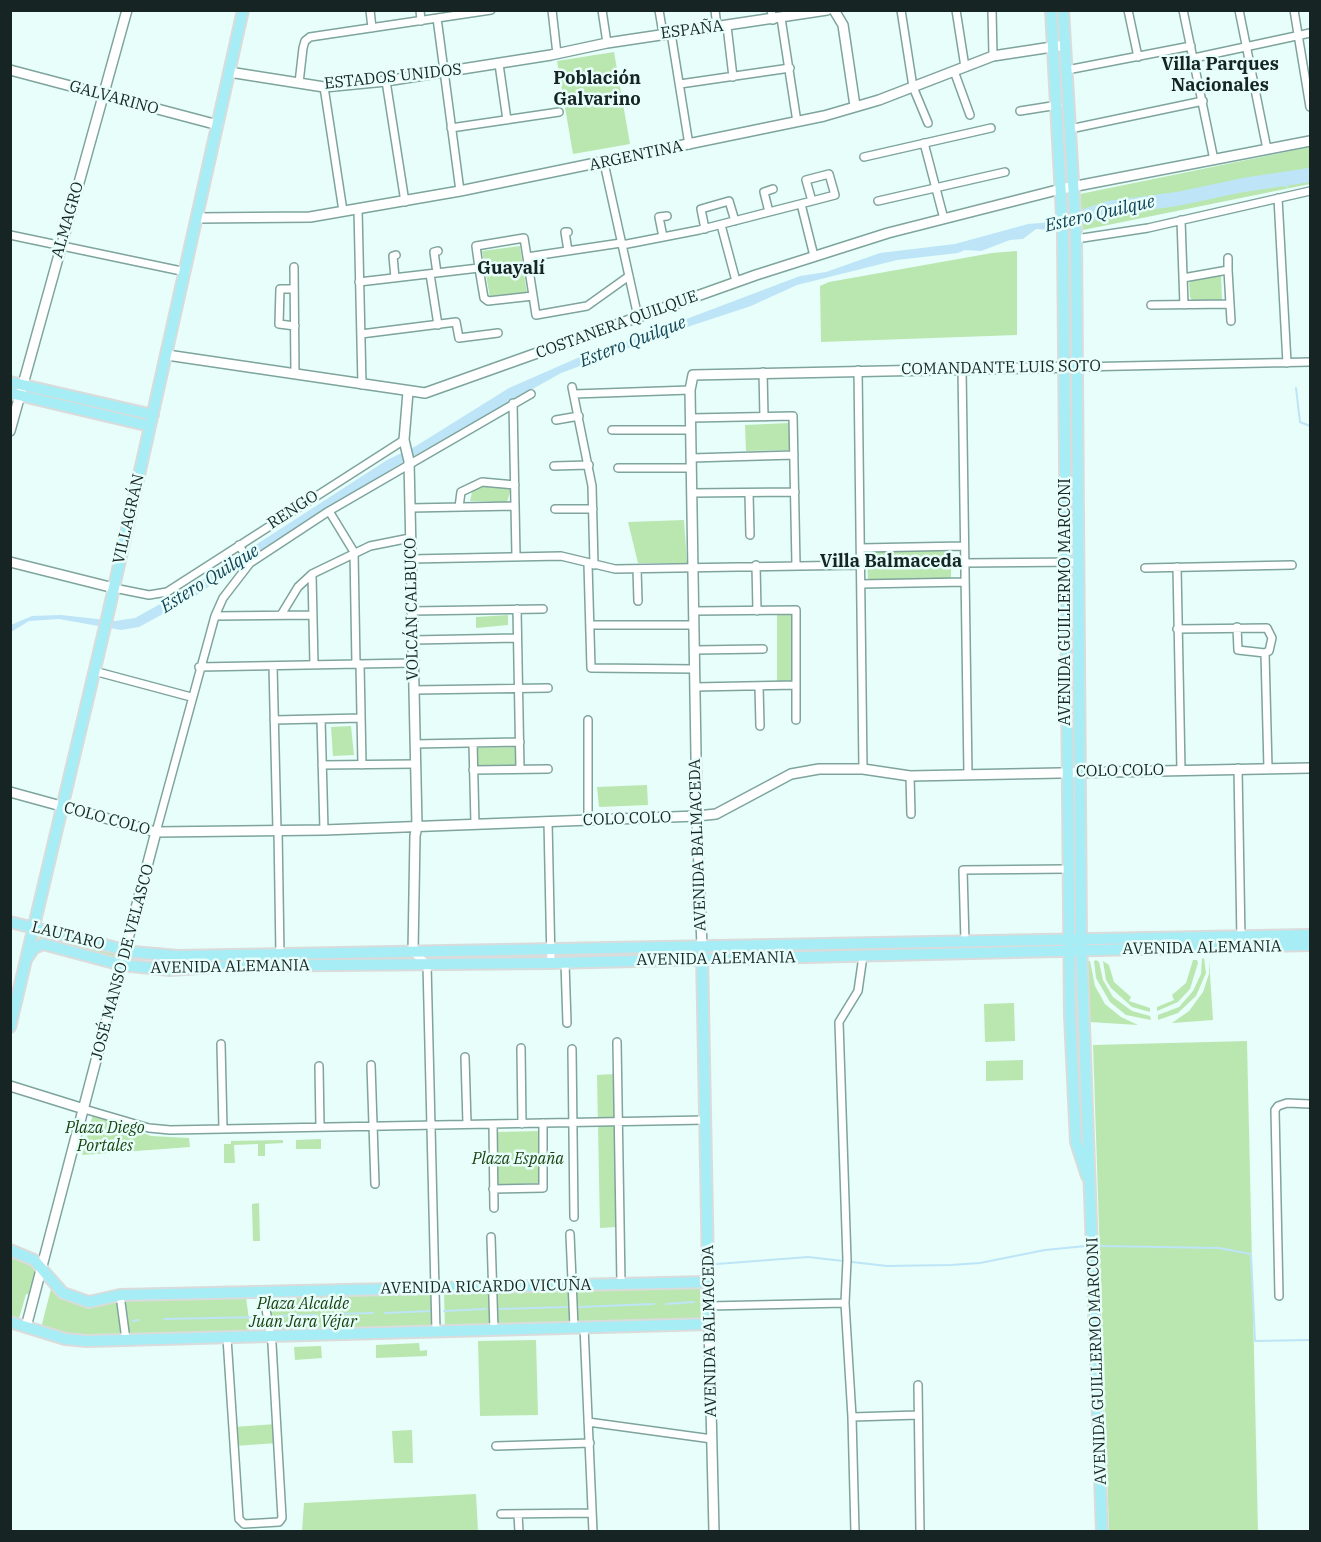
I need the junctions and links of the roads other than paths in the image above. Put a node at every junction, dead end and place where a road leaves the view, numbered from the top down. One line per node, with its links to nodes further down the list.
1 (127, 10): 53 (street, ALMAGRO)
2 (243, 10): 45 (main road, VILLAGRÁN)
3 (370, 10): 26 (street)
4 (420, 10): 24 (street)
5 (491, 10): 20 (street)
6 (552, 10): 35 (street)
7 (602, 10): 30 (street)
8 (659, 10): 27 (street)
9 (715, 10): 25 (street)
10 (834, 10): 56 (street)
11 (901, 10): 52 (street)
12 (956, 10): 40 (street)
13 (992, 10): 36 (street)
14 (1051, 10): 33 (main road, AVENIDA GUILLERMO MARCONI)
15 (1063, 10): 31 (main road, AVENIDA GUILLERMO MARCONI)
16 (1128, 10): 37 (street)
17 (1183, 10): 32 (street)
18 (1239, 10): 34 (street)
19 (1294, 10): 29 (street)
20 (482, 11): 23 (street)
21 (826, 11): 22 (street, ESPAÑA)
22 (775, 16): 25 (street, ESPAÑA); 41 (street)
23 (436, 18): 24 (street); 46 (street)
24 (421, 21): 26 (street)
25 (722, 26): 27 (street, ESPAÑA); 47 (street)
26 (372, 28): 49 (street)
27 (667, 33): 30 (street, ESPAÑA); 50 (street)
28 (1311, 33): 29 (street)
29 (1300, 36): 34 (street); 57 (street)
30 (607, 42): 35 (street, ESPAÑA)
31 (1065, 45): 33 (street, ARGENTINA); 43 (main road, AVENIDA GUILLERMO MARCONI)
32 (1191, 46): 37 (street); 38 (street)
33 (1053, 47): 36 (street, ARGENTINA); 55 (main road, AVENIDA GUILLERMO MARCONI)
34 (1246, 47): 38 (street); 71 (street)
35 (557, 54): 39 (street, ESTADOS UNIDOS)
36 (993, 56): 40 (street, ARGENTINA)
37 (1138, 57): 43 (street)
38 (1194, 58): 54 (street)
39 (499, 64): 46 (street, ESTADOS UNIDOS); 61 (street)
40 (965, 67): 44 (street, ARGENTINA)
41 (790, 68): 47 (street); 62 (street)
42 (10, 70): 53 (street, GALVARINO)
43 (1067, 70): 67 (main road, AVENIDA GUILLERMO MARCONI)
44 (954, 71): 52 (street, ARGENTINA); 60 (street)
45 (229, 72): 49 (street, ESTADOS UNIDOS); 64 (main road, VILLAGRÁN)
46 (444, 73): 48 (street, ESTADOS UNIDOS); 65 (street)
47 (733, 77): 50 (street)
48 (386, 81): 51 (street, ESTADOS UNIDOS); 85 (street)
49 (299, 83): 51 (street, ESTADOS UNIDOS)
50 (680, 84): 70 (street)
51 (324, 87): 88 (street)
52 (913, 87): 56 (street, ARGENTINA); 63 (street)
53 (104, 95): 64 (street, GALVARINO); 102 (street, ALMAGRO)
54 (1203, 101): 67 (street); 73 (street)
55 (1058, 105): 58 (street); 79 (main road, AVENIDA GUILLERMO MARCONI)
56 (855, 106): 62 (street, ARGENTINA)
57 (1311, 107)
58 (1020, 111)
59 (559, 112): 61 (street)
60 (970, 115)
61 (507, 120): 65 (street)
62 (797, 122): 70 (street, ARGENTINA)
63 (928, 123)
64 (218, 125): 91 (main road, VILLAGRÁN)
65 (451, 128): 80 (street)
66 (991, 128): 69 (street)
67 (1070, 129): 77 (main road, AVENIDA GUILLERMO MARCONI)
68 (1311, 141): 71 (street, COSTANERA QUILQUE)
69 (924, 143): 72 (street); 76 (street)
70 (689, 145): 74 (street, ARGENTINA)
71 (1267, 149): 73 (street, COSTANERA QUILQUE)
72 (864, 158)
73 (1214, 159): 77 (street, COSTANERA QUILQUE)
74 (604, 162): 80 (street, ARGENTINA); 101 (street)
75 (1005, 172): 76 (street)
76 (936, 187): 84 (street); 92 (street)
77 (1073, 187): 79 (street, COSTANERA QUILQUE); 99 (main road, AVENIDA GUILLERMO MARCONI)
78 (773, 189): 89 (street)
79 (1061, 189): 92 (street, COSTANERA QUILQUE); 121 (main road, AVENIDA GUILLERMO MARCONI)
80 (460, 191): 85 (street, ARGENTINA)
81 (1311, 191): 82 (street)
82 (1278, 198): 93 (street); 134 (street)
83 (812, 201): 83 (street); 86 (street)
84 (878, 201)
85 (405, 202): 87 (street, ARGENTINA)
86 (801, 204): 89 (street); 106 (street)
87 (358, 209): 88 (street, ARGENTINA); 118 (street)
88 (344, 211): 91 (street, ARGENTINA)
89 (769, 212): 94 (street)
90 (667, 216): 100 (street)
91 (198, 218): 112 (main road, VILLAGRÁN)
92 (944, 219): 106 (street, COSTANERA QUILQUE)
93 (1181, 220): 99 (street); 116 (street)
94 (735, 221): 95 (street); 96 (street)
95 (721, 225): 96 (street); 117 (street)
96 (705, 229): 100 (street)
97 (568, 232): 104 (street)
98 (10, 235): 102 (street)
99 (1076, 236): 122 (main road, AVENIDA GUILLERMO MARCONI)
100 (663, 237): 101 (street)
101 (622, 244): 104 (street); 114 (street)
102 (60, 246): 112 (street); 145 (street, ALMAGRO)
103 (438, 251): 113 (street)
104 (568, 251): 107 (street)
105 (396, 255): 115 (street)
106 (814, 256): 117 (street, COSTANERA QUILQUE)
107 (527, 258): 110 (street); 120 (street)
108 (1228, 258): 111 (street)
109 (294, 267): 119 (street)
110 (479, 268): 113 (street); 120 (street)
111 (1228, 270): 116 (street); 123 (street)
112 (186, 272): 132 (main road, VILLAGRÁN)
113 (433, 273): 115 (street); 128 (street)
114 (629, 276): 120 (street); 126 (street)
115 (395, 278): 118 (street)
116 (1183, 278): 124 (street)
117 (736, 281): 126 (street, COSTANERA QUILQUE)
118 (359, 282): 131 (street)
119 (294, 289): 129 (street); 129 (street)
120 (533, 296)
121 (1063, 303): 122 (main road); 135 (main road, AVENIDA GUILLERMO MARCONI)
122 (1076, 303): 136 (main road, AVENIDA GUILLERMO MARCONI)
123 (1230, 304): 124 (street); 127 (street)
124 (1184, 305): 125 (street)
125 (1151, 306)
126 (638, 317): 146 (street, COSTANERA QUILQUE)
127 (1231, 321)
128 (438, 325): 130 (street); 131 (street)
129 (295, 326): 140 (street)
130 (498, 333)
131 (361, 334): 143 (street)
132 (167, 355): 140 (street, COSTANERA QUILQUE); 153 (main road, VILLAGRÁN)
133 (1311, 362): 134 (street, COMANDANTE LUIS SOTO)
134 (1287, 363): 136 (street, COMANDANTE LUIS SOTO)
135 (1064, 367): 136 (street, COMANDANTE LUIS SOTO); 137 (street, COMANDANTE LUIS SOTO); 187 (main road, AVENIDA GUILLERMO MARCONI)
136 (1077, 367): 185 (main road, AVENIDA GUILLERMO MARCONI)
137 (962, 369): 138 (street, COMANDANTE LUIS SOTO); 177 (street)
138 (858, 370): 139 (street, COMANDANTE LUIS SOTO); 179 (street)
139 (763, 372): 141 (street, COMANDANTE LUIS SOTO); 150 (street)
140 (295, 374): 143 (street, COSTANERA QUILQUE)
141 (693, 375): 144 (street, AVENIDA BALMACEDA)
142 (10, 382): 145 (main road)
143 (362, 385): 146 (street, COSTANERA QUILQUE)
144 (690, 390): 149 (street); 151 (street, AVENIDA BALMACEDA)
145 (17, 391): 153 (main road); 156 (street, ALMAGRO)
146 (408, 392): 157 (street, VOLCÁN CALBUCO)
147 (531, 394): 148 (street, JOSÉ MANSO DE VELASCO)
148 (513, 403): 160 (street, JOSÉ MANSO DE VELASCO); 165 (street)
149 (579, 416): 152 (street); 161 (street)
150 (764, 417): 151 (street); 158 (street)
151 (691, 418): 155 (street, AVENIDA BALMACEDA)
152 (556, 420)
153 (152, 421): 200 (main road, VILLAGRÁN)
154 (612, 430): 155 (street)
155 (691, 430): 159 (street, AVENIDA BALMACEDA)
156 (10, 431)
157 (405, 444): 160 (street, VOLCÁN CALBUCO); 178 (street, RENGO)
158 (794, 455): 159 (street); 167 (street)
159 (691, 458): 164 (street, AVENIDA BALMACEDA)
160 (409, 463): 171 (street, VOLCÁN CALBUCO); 174 (street, JOSÉ MANSO DE VELASCO)
161 (589, 465): 162 (street); 173 (street)
162 (554, 466)
163 (618, 468): 164 (street)
164 (692, 468): 168 (street, AVENIDA BALMACEDA)
165 (515, 485): 169 (street); 170 (street)
166 (749, 492): 167 (street); 168 (street); 175 (street)
167 (795, 492): 191 (street)
168 (692, 493): 193 (street, AVENIDA BALMACEDA)
169 (515, 506): 170 (street); 181 (street)
170 (459, 507): 171 (street)
171 (410, 508): 176 (street, VOLCÁN CALBUCO)
172 (555, 509): 173 (street)
173 (593, 509): 189 (street)
174 (329, 511): 180 (street); 184 (street, JOSÉ MANSO DE VELASCO)
175 (750, 535)
176 (410, 538): 180 (street); 182 (street, VOLCÁN CALBUCO)
177 (964, 546): 179 (street); 186 (street)
178 (240, 548): 184 (street); 200 (street, RENGO)
179 (861, 548): 192 (street)
180 (354, 552): 197 (street); 220 (street)
181 (516, 556): 182 (street); 189 (street)
182 (411, 559): 205 (street, VOLCÁN CALBUCO)
183 (10, 562): 200 (street, RENGO)
184 (249, 562): 209 (street, JOSÉ MANSO DE VELASCO)
185 (1079, 562): 187 (street); 254 (main road, AVENIDA GUILLERMO MARCONI)
186 (964, 563): 187 (street); 198 (street)
187 (1065, 563): 253 (main road, AVENIDA GUILLERMO MARCONI)
188 (1292, 564): 194 (street)
189 (591, 565): 196 (street); 210 (street)
190 (756, 565): 191 (street); 193 (street); 204 (street)
191 (796, 565): 192 (street)
192 (861, 565): 199 (street)
193 (693, 567): 196 (street); 206 (street, AVENIDA BALMACEDA)
194 (1177, 567): 195 (street); 213 (street)
195 (1145, 568)
196 (637, 569): 201 (street)
197 (312, 574): 207 (street); 208 (street)
198 (965, 582): 199 (street); 255 (street)
199 (861, 584): 250 (street)
200 (114, 588): 225 (main road, VILLAGRÁN)
201 (638, 601)
202 (517, 609): 203 (street); 205 (street); 214 (street)
203 (543, 609)
204 (757, 610): 206 (street); 226 (street)
205 (412, 611): 215 (street, VOLCÁN CALBUCO)
206 (694, 611): 211 (street, AVENIDA BALMACEDA)
207 (281, 615): 208 (street); 209 (street)
208 (313, 615): 221 (street)
209 (215, 616): 223 (street, JOSÉ MANSO DE VELASCO)
210 (591, 625): 211 (street); 224 (street)
211 (694, 625): 217 (street, AVENIDA BALMACEDA)
212 (1237, 627): 213 (street); 218 (street); 218 (street)
213 (1177, 629): 252 (street)
214 (517, 638): 215 (street); 229 (street)
215 (413, 640): 219 (street, VOLCÁN CALBUCO)
216 (763, 649): 217 (street)
217 (695, 650): 224 (street, AVENIDA BALMACEDA)
218 (1265, 653): 246 (street)
219 (413, 663): 220 (street); 231 (street, VOLCÁN CALBUCO)
220 (358, 664): 221 (street); 233 (street)
221 (314, 665): 222 (street)
222 (273, 666): 223 (street); 235 (street)
223 (199, 667): 232 (street, JOSÉ MANSO DE VELASCO)
224 (695, 669): 228 (street, AVENIDA BALMACEDA)
225 (94, 671): 232 (street); 258 (main road, VILLAGRÁN)
226 (796, 685): 227 (street); 237 (street)
227 (759, 686): 228 (street); 238 (street)
228 (695, 687): 260 (street, AVENIDA BALMACEDA)
229 (518, 688): 230 (street); 231 (street); 239 (street)
230 (548, 688)
231 (414, 690): 241 (street, VOLCÁN CALBUCO)
232 (191, 698): 267 (street, JOSÉ MANSO DE VELASCO)
233 (361, 718): 234 (street); 244 (street)
234 (321, 719): 235 (street); 243 (street)
235 (274, 720): 265 (street)
236 (588, 720): 261 (street)
237 (796, 720)
238 (760, 726)
239 (520, 742): 240 (street); 248 (street)
240 (473, 743): 241 (street); 251 (street)
241 (415, 744): 242 (street, VOLCÁN CALBUCO)
242 (416, 764): 244 (street); 264 (street, VOLCÁN CALBUCO)
243 (322, 765): 244 (street); 266 (street)
244 (362, 765)
245 (1238, 768): 246 (street, COLO COLO); 252 (street, COLO COLO); 273 (street)
246 (1268, 768): 247 (street, COLO COLO)
247 (1311, 768)
248 (520, 769): 249 (street); 251 (street)
249 (548, 769)
250 (863, 769): 256 (street, COLO COLO); 260 (street, COLO COLO)
251 (473, 770): 263 (street)
252 (1181, 770): 254 (street, COLO COLO)
253 (1066, 772): 254 (street, COLO COLO); 255 (street, COLO COLO); 268 (main road, AVENIDA GUILLERMO MARCONI)
254 (1081, 772): 274 (main road, AVENIDA GUILLERMO MARCONI)
255 (968, 775): 256 (street, COLO COLO)
256 (910, 776): 259 (street)
257 (10, 792): 258 (street, COLO COLO)
258 (63, 807): 267 (street, COLO COLO); 270 (main road, VILLAGRÁN)
259 (911, 814)
260 (697, 816): 261 (street, COLO COLO); 277 (street, AVENIDA BALMACEDA)
261 (588, 820): 262 (street, COLO COLO)
262 (548, 821): 263 (street, COLO COLO); 278 (street)
263 (475, 824): 264 (street, COLO COLO)
264 (417, 826): 266 (street, COLO COLO); 280 (street, VOLCÁN CALBUCO)
265 (278, 830): 266 (street, COLO COLO); 267 (street, COLO COLO); 281 (street)
266 (324, 830)
267 (156, 832): 279 (street, JOSÉ MANSO DE VELASCO)
268 (1067, 869): 272 (street); 276 (main road, AVENIDA GUILLERMO MARCONI)
269 (10, 922): 270 (main road, LAUTARO)
270 (34, 928): 279 (main road, LAUTARO); 283 (main road, VILLAGRÁN)
271 (1311, 935): 273 (main road, AVENIDA ALEMANIA)
272 (965, 942): 276 (main road, AVENIDA ALEMANIA); 277 (main road, AVENIDA ALEMANIA)
273 (1241, 942): 274 (main road, AVENIDA ALEMANIA); 275 (main road, AVENIDA ALEMANIA)
274 (1081, 945): 276 (main road, AVENIDA ALEMANIA); 290 (main road, AVENIDA GUILLERMO MARCONI)
275 (1311, 945)
276 (1068, 946): 282 (main road, AVENIDA ALEMANIA); 289 (main road, AVENIDA GUILLERMO MARCONI)
277 (702, 947): 278 (main road, AVENIDA ALEMANIA); 284 (main road, AVENIDA BALMACEDA)
278 (551, 949): 280 (main road, AVENIDA ALEMANIA); 285 (street)
279 (126, 950): 281 (main road, AVENIDA ALEMANIA); 288 (street, JOSÉ MANSO DE VELASCO)
280 (414, 952): 281 (main road, AVENIDA ALEMANIA); 287 (street)
281 (280, 954)
282 (863, 956): 284 (main road, AVENIDA ALEMANIA); 333 (street)
283 (27, 958): 288 (main road, LAUTARO); 292 (main road, VILLAGRÁN)
284 (702, 960): 286 (main road, AVENIDA ALEMANIA); 305 (main road, AVENIDA BALMACEDA)
285 (551, 963): 286 (main road, AVENIDA ALEMANIA); 287 (main road, AVENIDA ALEMANIA)
286 (565, 963): 291 (street)
287 (427, 964): 288 (main road, AVENIDA ALEMANIA); 312 (street)
288 (122, 965): 304 (street, JOSÉ MANSO DE VELASCO)
289 (1070, 1016): 290 (main road); 301 (main road, AVENIDA GUILLERMO MARCONI)
290 (1084, 1016): 300 (main road, AVENIDA GUILLERMO MARCONI)
291 (567, 1023)
292 (10, 1027)
293 (617, 1042): 306 (street)
294 (221, 1044): 315 (street)
295 (521, 1048): 311 (street)
296 (572, 1049): 308 (street)
297 (465, 1057): 309 (street)
298 (371, 1065): 313 (street)
299 (319, 1066): 314 (street)
300 (1087, 1078): 301 (main road); 318 (main road, AVENIDA GUILLERMO MARCONI)
301 (1073, 1079): 318 (main road, AVENIDA GUILLERMO MARCONI)
302 (10, 1086): 304 (street)
303 (1311, 1104): 332 (street)
304 (84, 1109): 315 (street); 324 (street, JOSÉ MANSO DE VELASCO)
305 (705, 1120): 306 (street); 325 (main road, AVENIDA BALMACEDA)
306 (618, 1122): 308 (street); 326 (street)
307 (543, 1123): 308 (street); 311 (street); 317 (street)
308 (573, 1123): 320 (street)
309 (467, 1124): 310 (street); 312 (street)
310 (493, 1124): 311 (street); 317 (street)
311 (522, 1124)
312 (431, 1125): 313 (street); 329 (street)
313 (373, 1126): 314 (street); 316 (street)
314 (320, 1127): 315 (street)
315 (223, 1129)
316 (375, 1184)
317 (493, 1189): 319 (street)
318 (1091, 1190): 359 (main road, AVENIDA GUILLERMO MARCONI)
319 (494, 1208)
320 (574, 1217)
321 (570, 1234): 327 (street)
322 (491, 1237): 328 (street)
323 (10, 1250): 324 (main road, AVENIDA RICARDO VICUÑA)
324 (42, 1269): 331 (main road, AVENIDA RICARDO VICUÑA); 337 (street, JOSÉ MANSO DE VELASCO)
325 (709, 1282): 326 (main road, AVENIDA RICARDO VICUÑA); 334 (main road, AVENIDA BALMACEDA)
326 (621, 1284): 327 (main road, AVENIDA RICARDO VICUÑA)
327 (571, 1285): 328 (main road, AVENIDA RICARDO VICUÑA); 338 (street)
328 (492, 1287): 329 (main road, AVENIDA RICARDO VICUÑA); 339 (street)
329 (435, 1288): 330 (main road, AVENIDA RICARDO VICUÑA); 340 (street)
330 (263, 1292): 331 (main road, AVENIDA RICARDO VICUÑA); 341 (street)
331 (120, 1295): 343 (street)
332 (1279, 1296)
333 (845, 1303): 334 (street); 346 (street)
334 (709, 1306): 336 (main road, AVENIDA BALMACEDA)
335 (10, 1322): 337 (main road)
336 (709, 1323): 338 (main road); 348 (street, AVENIDA BALMACEDA)
337 (26, 1327): 343 (main road)
338 (579, 1327): 339 (main road); 347 (street)
339 (494, 1330): 340 (main road)
340 (436, 1331): 341 (main road)
341 (271, 1337): 342 (main road); 342 (street)
342 (227, 1338): 343 (main road)
343 (126, 1340)
344 (918, 1385): 345 (street)
345 (918, 1415): 346 (street); 358 (street)
346 (852, 1418): 357 (street)
347 (588, 1422): 348 (street); 349 (street)
348 (712, 1439): 356 (street, AVENIDA BALMACEDA)
349 (590, 1443): 350 (street); 353 (street)
350 (496, 1446)
351 (501, 1514): 352 (street)
352 (518, 1514): 353 (street); 354 (street)
353 (592, 1514): 355 (street)
354 (519, 1532)
355 (593, 1532)
356 (714, 1532)
357 (855, 1532)
358 (920, 1532)
359 (1102, 1532)

